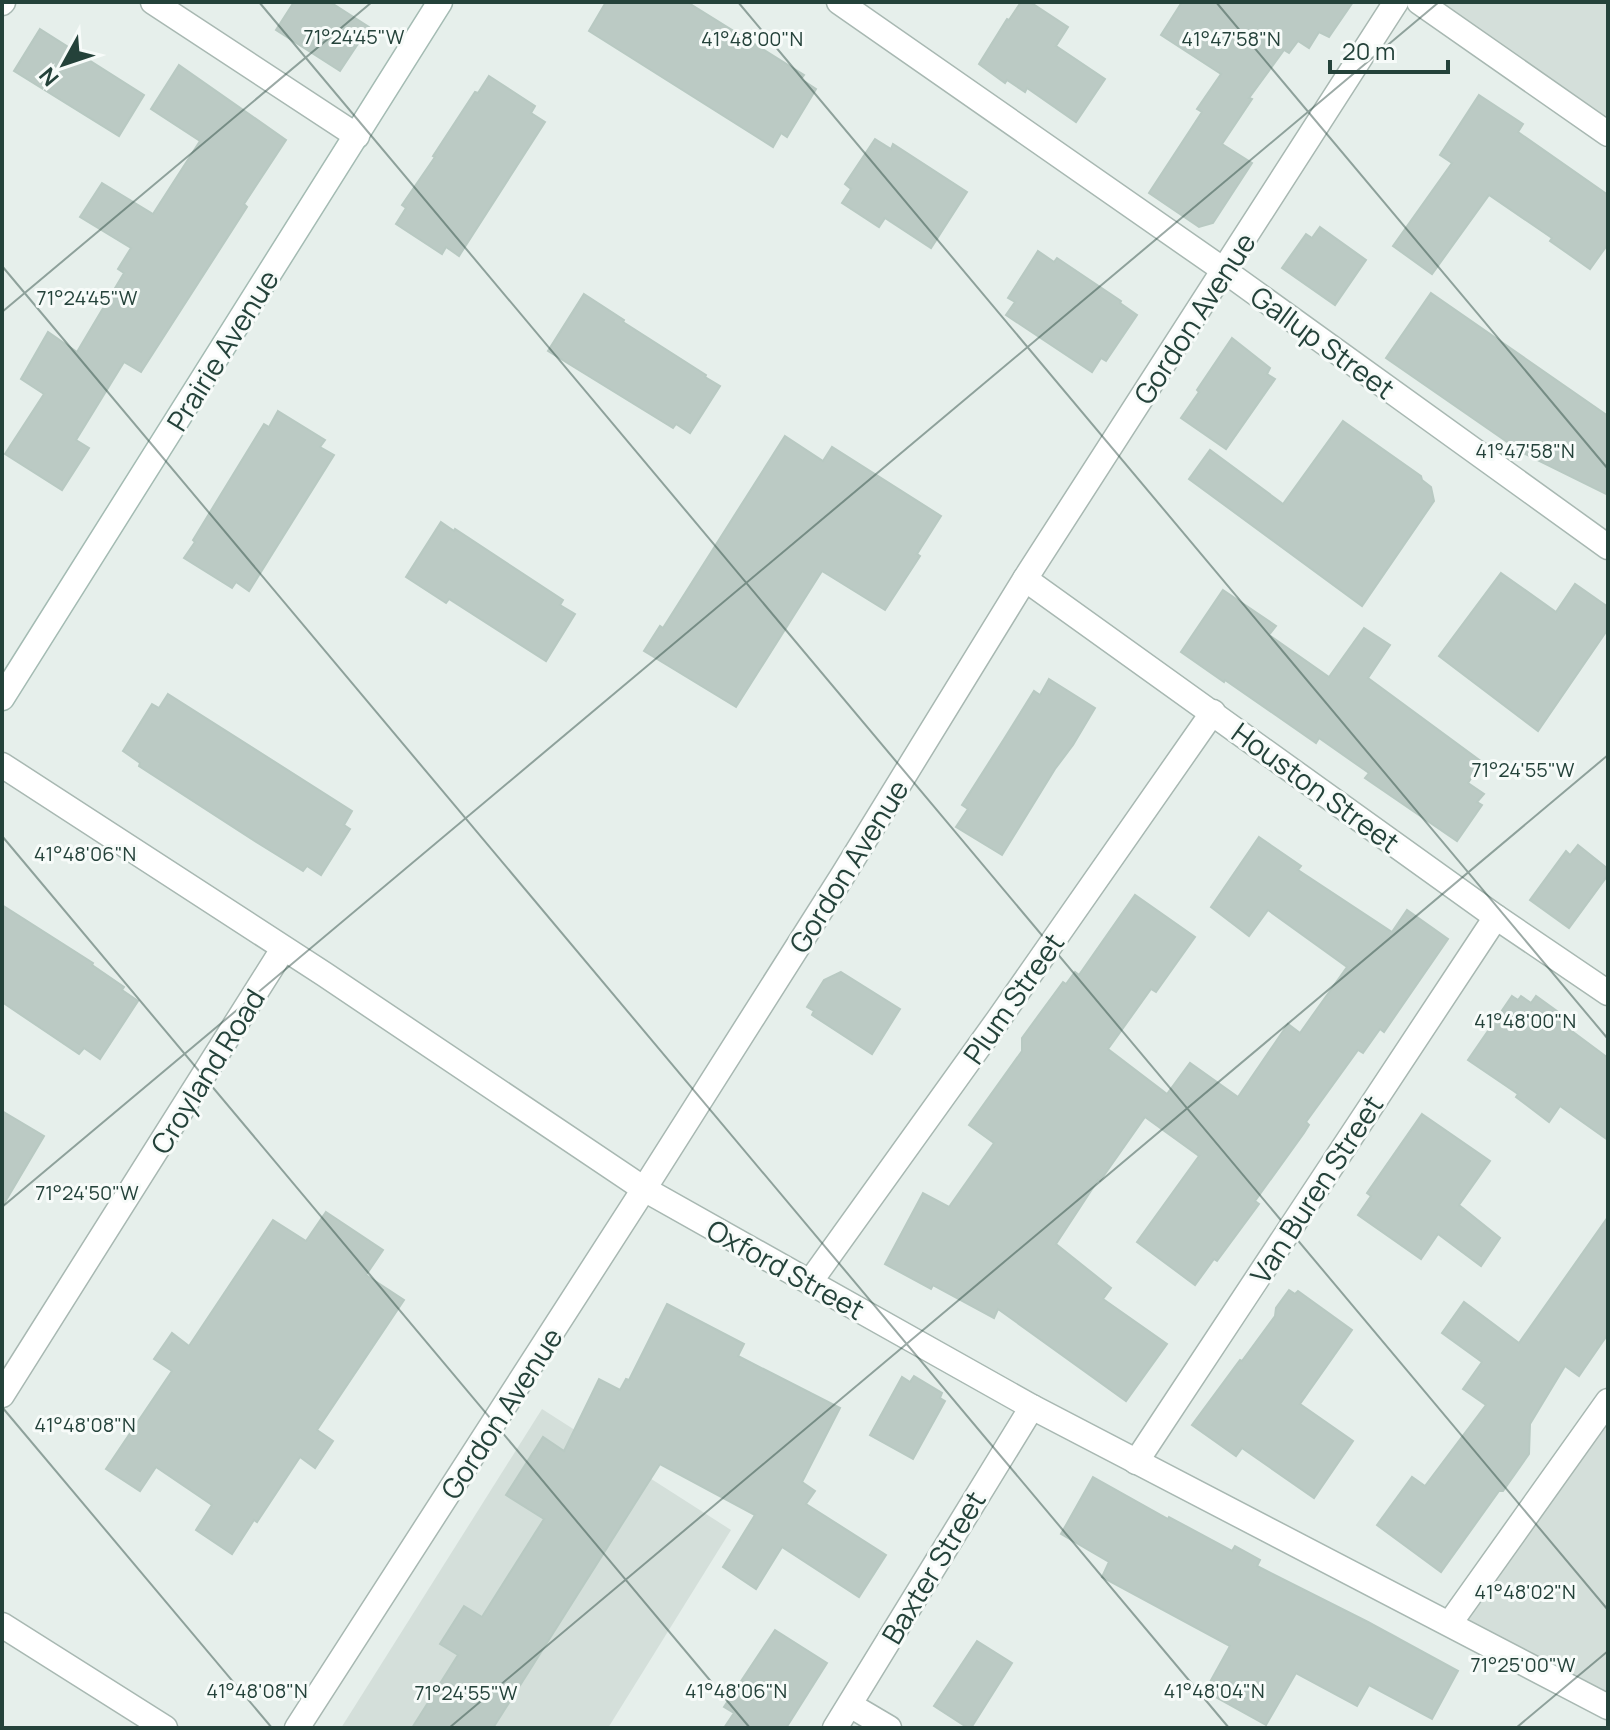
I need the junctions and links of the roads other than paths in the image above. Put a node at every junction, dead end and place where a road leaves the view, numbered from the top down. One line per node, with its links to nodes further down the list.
1 (153, 2): 7 (street)
2 (440, 2): 7 (street, Prairie Avenue)
3 (839, 2): 8 (street, Gallup Street)
4 (1396, 2): 8 (street, Gordon Avenue)
5 (1419, 2): 6 (street)
6 (1608, 134)
7 (357, 136): 11 (street, Prairie Avenue)
8 (1225, 271): 9 (street, Gallup Street); 10 (street, Gordon Avenue)
9 (1608, 547)
10 (1025, 579): 12 (street, Houston Street); 17 (street, Gordon Avenue)
11 (2, 698)
12 (1213, 712): 14 (street, Houston Street); 18 (street, Plum Street)
13 (2, 765): 15 (street, Oxford Street)
14 (1496, 917): 16 (street, Houston Street); 22 (street, Van Buren Street)
15 (283, 949): 17 (street, Oxford Street); 19 (street, Croyland Road)
16 (1608, 993)
17 (644, 1189): 18 (street, Oxford Street); 28 (street, Gordon Avenue)
18 (810, 1282): 21 (street, Oxford Street)
19 (2, 1395)
20 (1608, 1401): 23 (street)
21 (1032, 1407): 22 (street, Oxford Street); 25 (street, Baxter Street)
22 (1136, 1462): 23 (street, Oxford Street)
23 (1450, 1623): 26 (street, Oxford Street)
24 (2, 1625): 27 (street)
25 (850, 1705): 29 (street, Baxter Street); 30 (street)
26 (1608, 1707)
27 (165, 1728)
28 (297, 1728)
29 (835, 1728)
30 (889, 1728)

